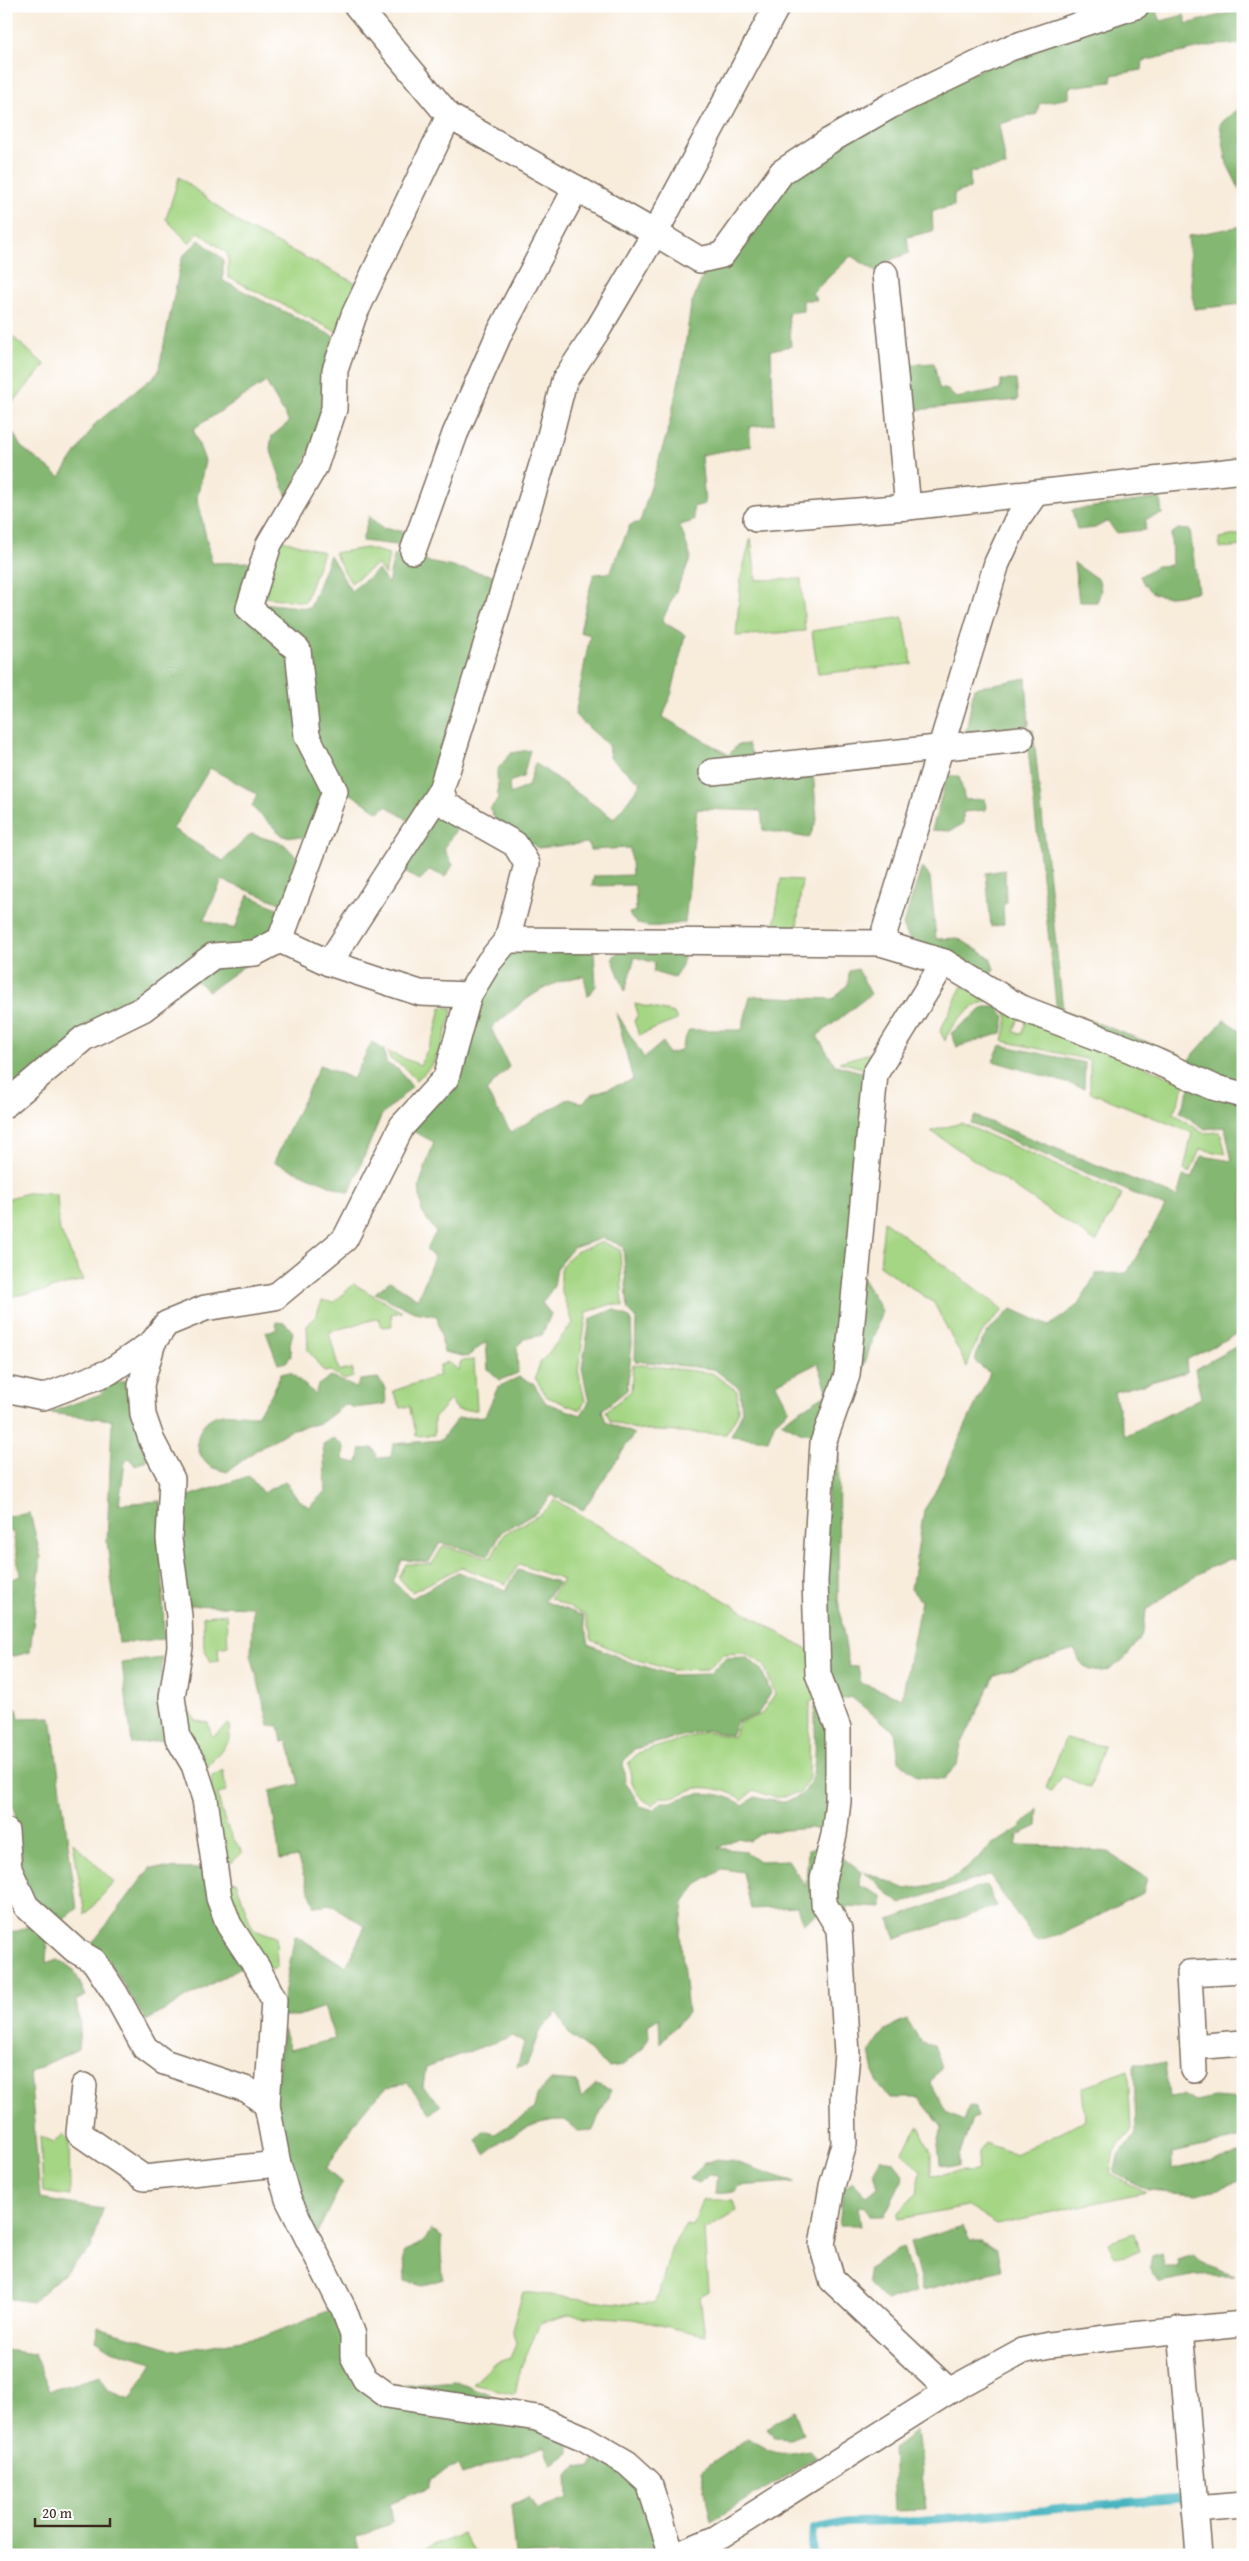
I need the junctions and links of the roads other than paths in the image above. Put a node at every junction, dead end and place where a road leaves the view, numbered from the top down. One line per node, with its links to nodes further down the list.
1 (776, 6): 6 (street)
2 (1136, 6): 6 (street)
3 (370, 10): 4 (street)
4 (449, 116): 5 (street); 17 (street)
5 (576, 188): 6 (street); 12 (street)
6 (656, 232): 16 (street)
7 (884, 274): 10 (street)
8 (1243, 470): 9 (street)
9 (1035, 494): 10 (street); 14 (street)
10 (908, 507): 11 (street)
11 (756, 519)
12 (413, 551)
13 (1021, 739): 14 (street)
14 (940, 748): 15 (street); 19 (street)
15 (712, 772)
16 (442, 790): 18 (street); 21 (street)
17 (280, 940): 21 (street); 24 (street)
18 (507, 940): 19 (street); 22 (street)
19 (882, 944): 20 (street)
20 (944, 962): 23 (street); 35 (street)
21 (330, 963): 22 (street)
22 (469, 995): 25 (street)
23 (1243, 1095)
24 (6, 1104)
25 (153, 1342): 26 (street); 31 (street)
26 (6, 1390)
27 (6, 1831): 31 (street)
28 (1243, 1970): 29 (street)
29 (1243, 2043)
30 (84, 2086): 32 (street)
31 (267, 2106): 32 (street)
32 (278, 2164): 38 (street)
33 (1243, 2324): 34 (street)
34 (1180, 2329): 35 (street); 36 (street)
35 (949, 2391): 39 (street)
36 (1195, 2502): 37 (street); 40 (street)
37 (1236, 2505)
38 (672, 2555)
39 (677, 2555)
40 (1199, 2555)

